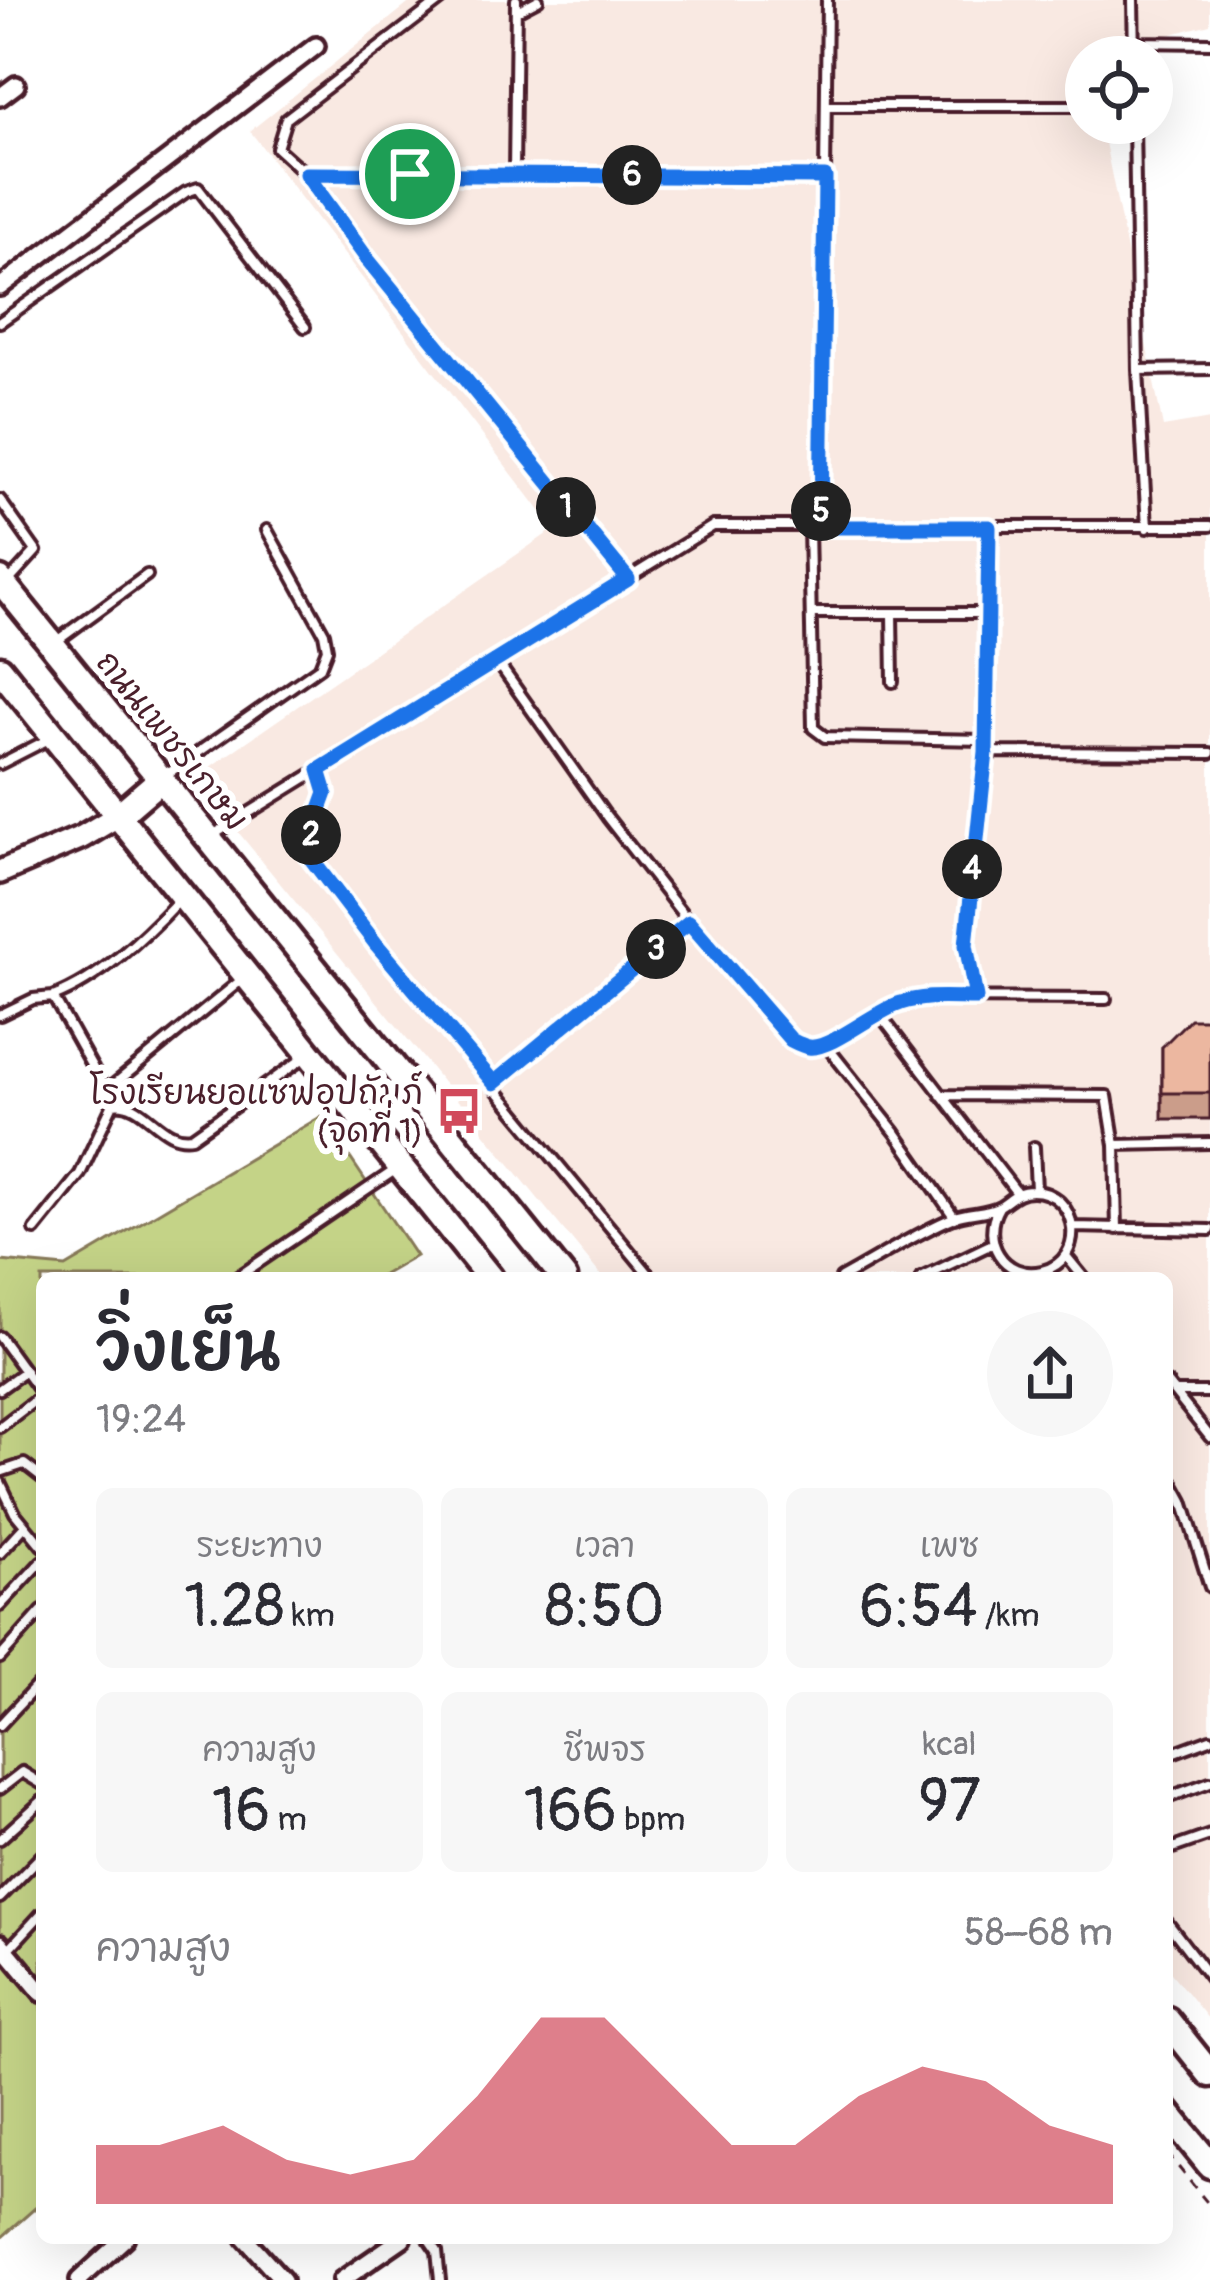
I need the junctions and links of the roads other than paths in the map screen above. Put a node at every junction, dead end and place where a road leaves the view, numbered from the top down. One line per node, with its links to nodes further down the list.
1 (441, 0): 16 (lane)
2 (538, 0): 5 (lane)
3 (827, 0): 12 (lane)
4 (1133, 0): 6 (lane)
5 (516, 5): 15 (lane)
6 (1134, 36)
7 (1173, 43): 8 (lane)
8 (1210, 43)
9 (316, 46): 18 (street)
10 (16, 85): 11 (street)
11 (0, 98)
12 (828, 106): 13 (lane); 17 (lane)
13 (1065, 106)
14 (1134, 144): 22 (lane)
15 (514, 173): 16 (lane); 17 (lane)
16 (306, 174): 31 (lane)
17 (825, 177): 26 (lane)
18 (0, 287)
19 (0, 322): 20 (lane)
20 (305, 327)
21 (1210, 369): 22 (lane)
22 (1138, 370): 28 (lane)
23 (0, 500): 32 (lane)
24 (1210, 526): 28 (lane)
25 (809, 527): 26 (lane); 31 (lane); 33 (lane)
26 (821, 527): 27 (lane)
27 (989, 527): 28 (lane); 35 (lane)
28 (1147, 527)
29 (267, 530): 46 (lane)
30 (147, 575): 36 (lane)
31 (628, 579): 37 (lane)
32 (2, 582): 36 (main road, ถนนเพชรเกษม)
33 (811, 613): 34 (lane); 41 (lane)
34 (892, 613): 35 (lane); 39 (lane)
35 (989, 614): 41 (lane)
36 (53, 644): 46 (main road, ถนนเพชรเกษม)
37 (496, 660): 45 (lane); 51 (lane)
38 (0, 669): 40 (main road)
39 (893, 682)
40 (54, 736): 44 (lane); 47 (main road)
41 (986, 740): 42 (lane)
42 (986, 752): 43 (lane); 54 (lane)
43 (1210, 753)
44 (0, 764)
45 (319, 770): 48 (lane); 60 (lane)
46 (162, 778): 47 (main road); 48 (main road, ถนนเพชรเกษม)
47 (118, 814): 49 (street); 50 (main road)
48 (209, 837): 81 (main road, ถนนเพชรเกษม)
49 (0, 872)
50 (183, 896): 52 (main road); 53 (lane)
51 (689, 922): 58 (lane); 60 (lane)
52 (246, 976): 59 (main road); 61 (lane)
53 (53, 997): 57 (lane); 61 (lane)
54 (976, 998): 55 (lane); 56 (lane)
55 (1106, 999)
56 (878, 1012): 58 (lane); 62 (lane)
57 (0, 1015)
58 (824, 1045): 71 (lane)
59 (309, 1054): 63 (lane); 67 (main road)
60 (494, 1083): 82 (lane)
61 (106, 1091): 63 (lane)
62 (941, 1095): 65 (lane); 69 (lane)
63 (112, 1104): 73 (lane)
64 (1210, 1143): 65 (lane)
65 (1114, 1145): 74 (lane)
66 (1034, 1147): 68 (lane)
67 (400, 1167): 79 (lane); 80 (main road)
68 (1036, 1190): 69 (lane); 72 (lane)
69 (1017, 1193): 70 (lane)
70 (999, 1207): 71 (lane); 76 (lane)
71 (955, 1218): 83 (lane)
72 (1073, 1227): 74 (lane); 77 (lane)
73 (35, 1229)
74 (1117, 1229): 75 (lane)
75 (1210, 1230)
76 (992, 1244): 78 (lane); 84 (lane)
77 (1066, 1256): 87 (lane); 88 (lane)
78 (1013, 1269): 85 (lane); 86 (lane)
79 (245, 1272)
80 (479, 1272)
81 (560, 1272)
82 (647, 1272)
83 (852, 1272)
84 (934, 1272)
85 (1015, 1272)
86 (1027, 1272)
87 (1037, 1272)
88 (1079, 1272)
89 (0, 1337): 90 (lane)
90 (25, 1371): 91 (lane); 92 (lane)
91 (36, 1387)
92 (0, 1389)
93 (1174, 1391): 94 (lane); 97 (lane)
94 (1210, 1392)
95 (36, 1400): 96 (lane)
96 (0, 1427)
97 (1210, 1437)
98 (0, 1472): 99 (lane)
99 (36, 1473)
100 (1173, 1483): 106 (lane)
101 (1, 1489): 102 (lane)
102 (25, 1526): 103 (lane); 104 (lane)
103 (36, 1539)
104 (0, 1553)
105 (36, 1567): 107 (lane)
106 (1210, 1587)
107 (0, 1606)
108 (36, 1619): 109 (lane)
109 (0, 1658)
110 (36, 1686): 111 (lane)
111 (0, 1725)
112 (1210, 1739): 113 (lane)
113 (1173, 1753)
114 (36, 1780): 116 (lane)
115 (1210, 1782): 117 (lane)
116 (0, 1789)
117 (1173, 1796)
118 (36, 1807): 120 (lane)
119 (1210, 1835): 121 (lane)
120 (0, 1839)
121 (1173, 1848)
122 (36, 1861): 123 (lane)
123 (0, 1898)
124 (36, 1918): 126 (lane)
125 (1173, 1930): 127 (lane)
126 (3, 1947): 128 (street)
127 (1210, 1978)
128 (36, 1986)
129 (1173, 2028): 130 (main road)
130 (1210, 2074)
131 (1173, 2119): 132 (main road)
132 (1210, 2165)
133 (118, 2244): 137 (street)
134 (251, 2244): 138 (street)
135 (394, 2244): 139 (street)
136 (432, 2244): 140 (lane)
137 (79, 2280)
138 (284, 2280)
139 (342, 2280)
140 (440, 2280)

